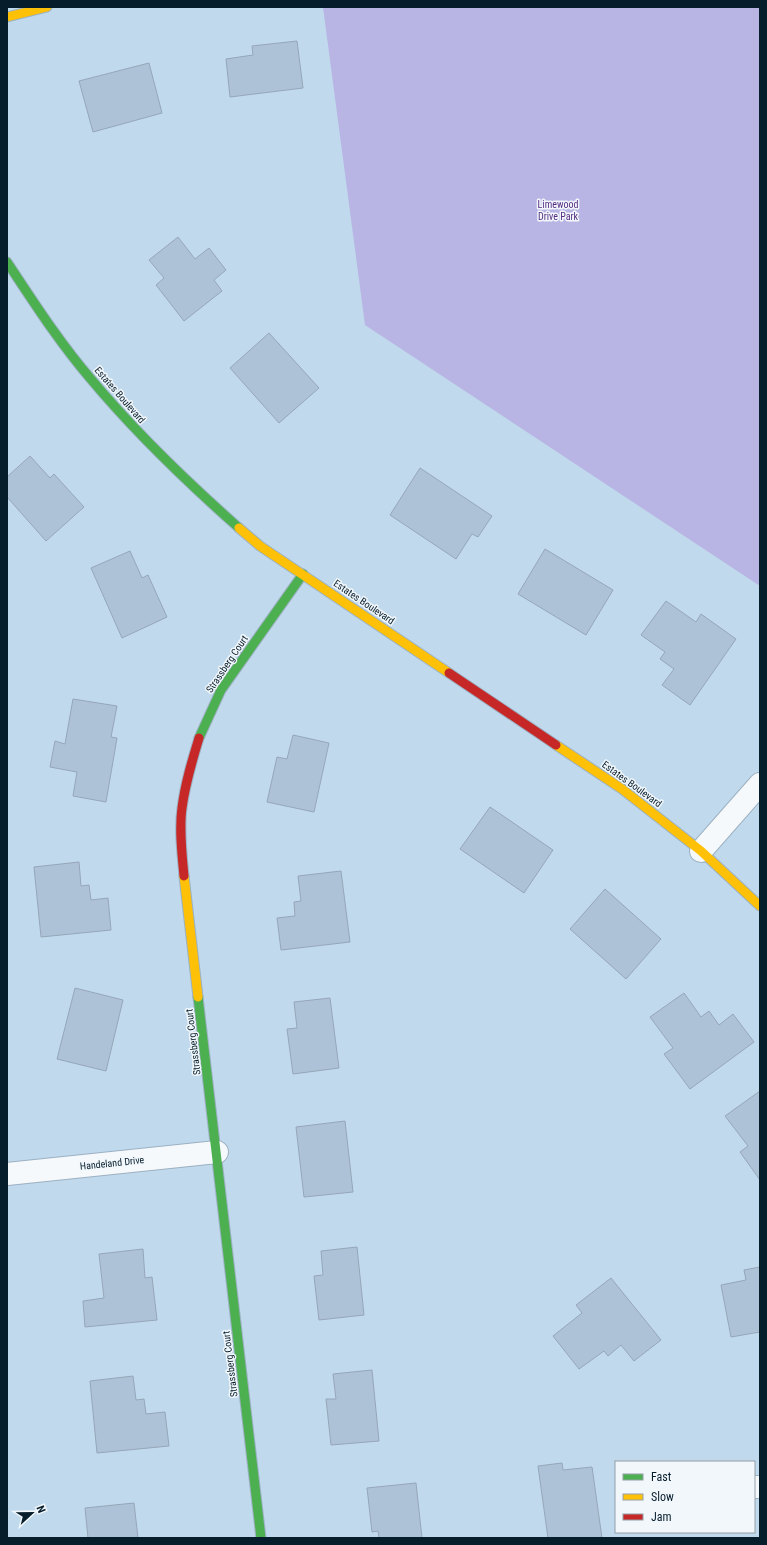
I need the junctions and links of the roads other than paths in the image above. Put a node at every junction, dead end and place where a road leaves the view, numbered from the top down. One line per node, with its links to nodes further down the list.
1 (48, 7): 2 (street)
2 (7, 17)
3 (7, 262): 4 (street, Estates Boulevard)
4 (303, 574): 6 (street, Estates Boulevard); 8 (street, Strassberg Court)
5 (760, 784): 6 (street)
6 (701, 851): 7 (street, Estates Boulevard)
7 (760, 906)
8 (217, 1152): 9 (street, Handeland Drive); 10 (street, Strassberg Court)
9 (7, 1174)
10 (261, 1538)

